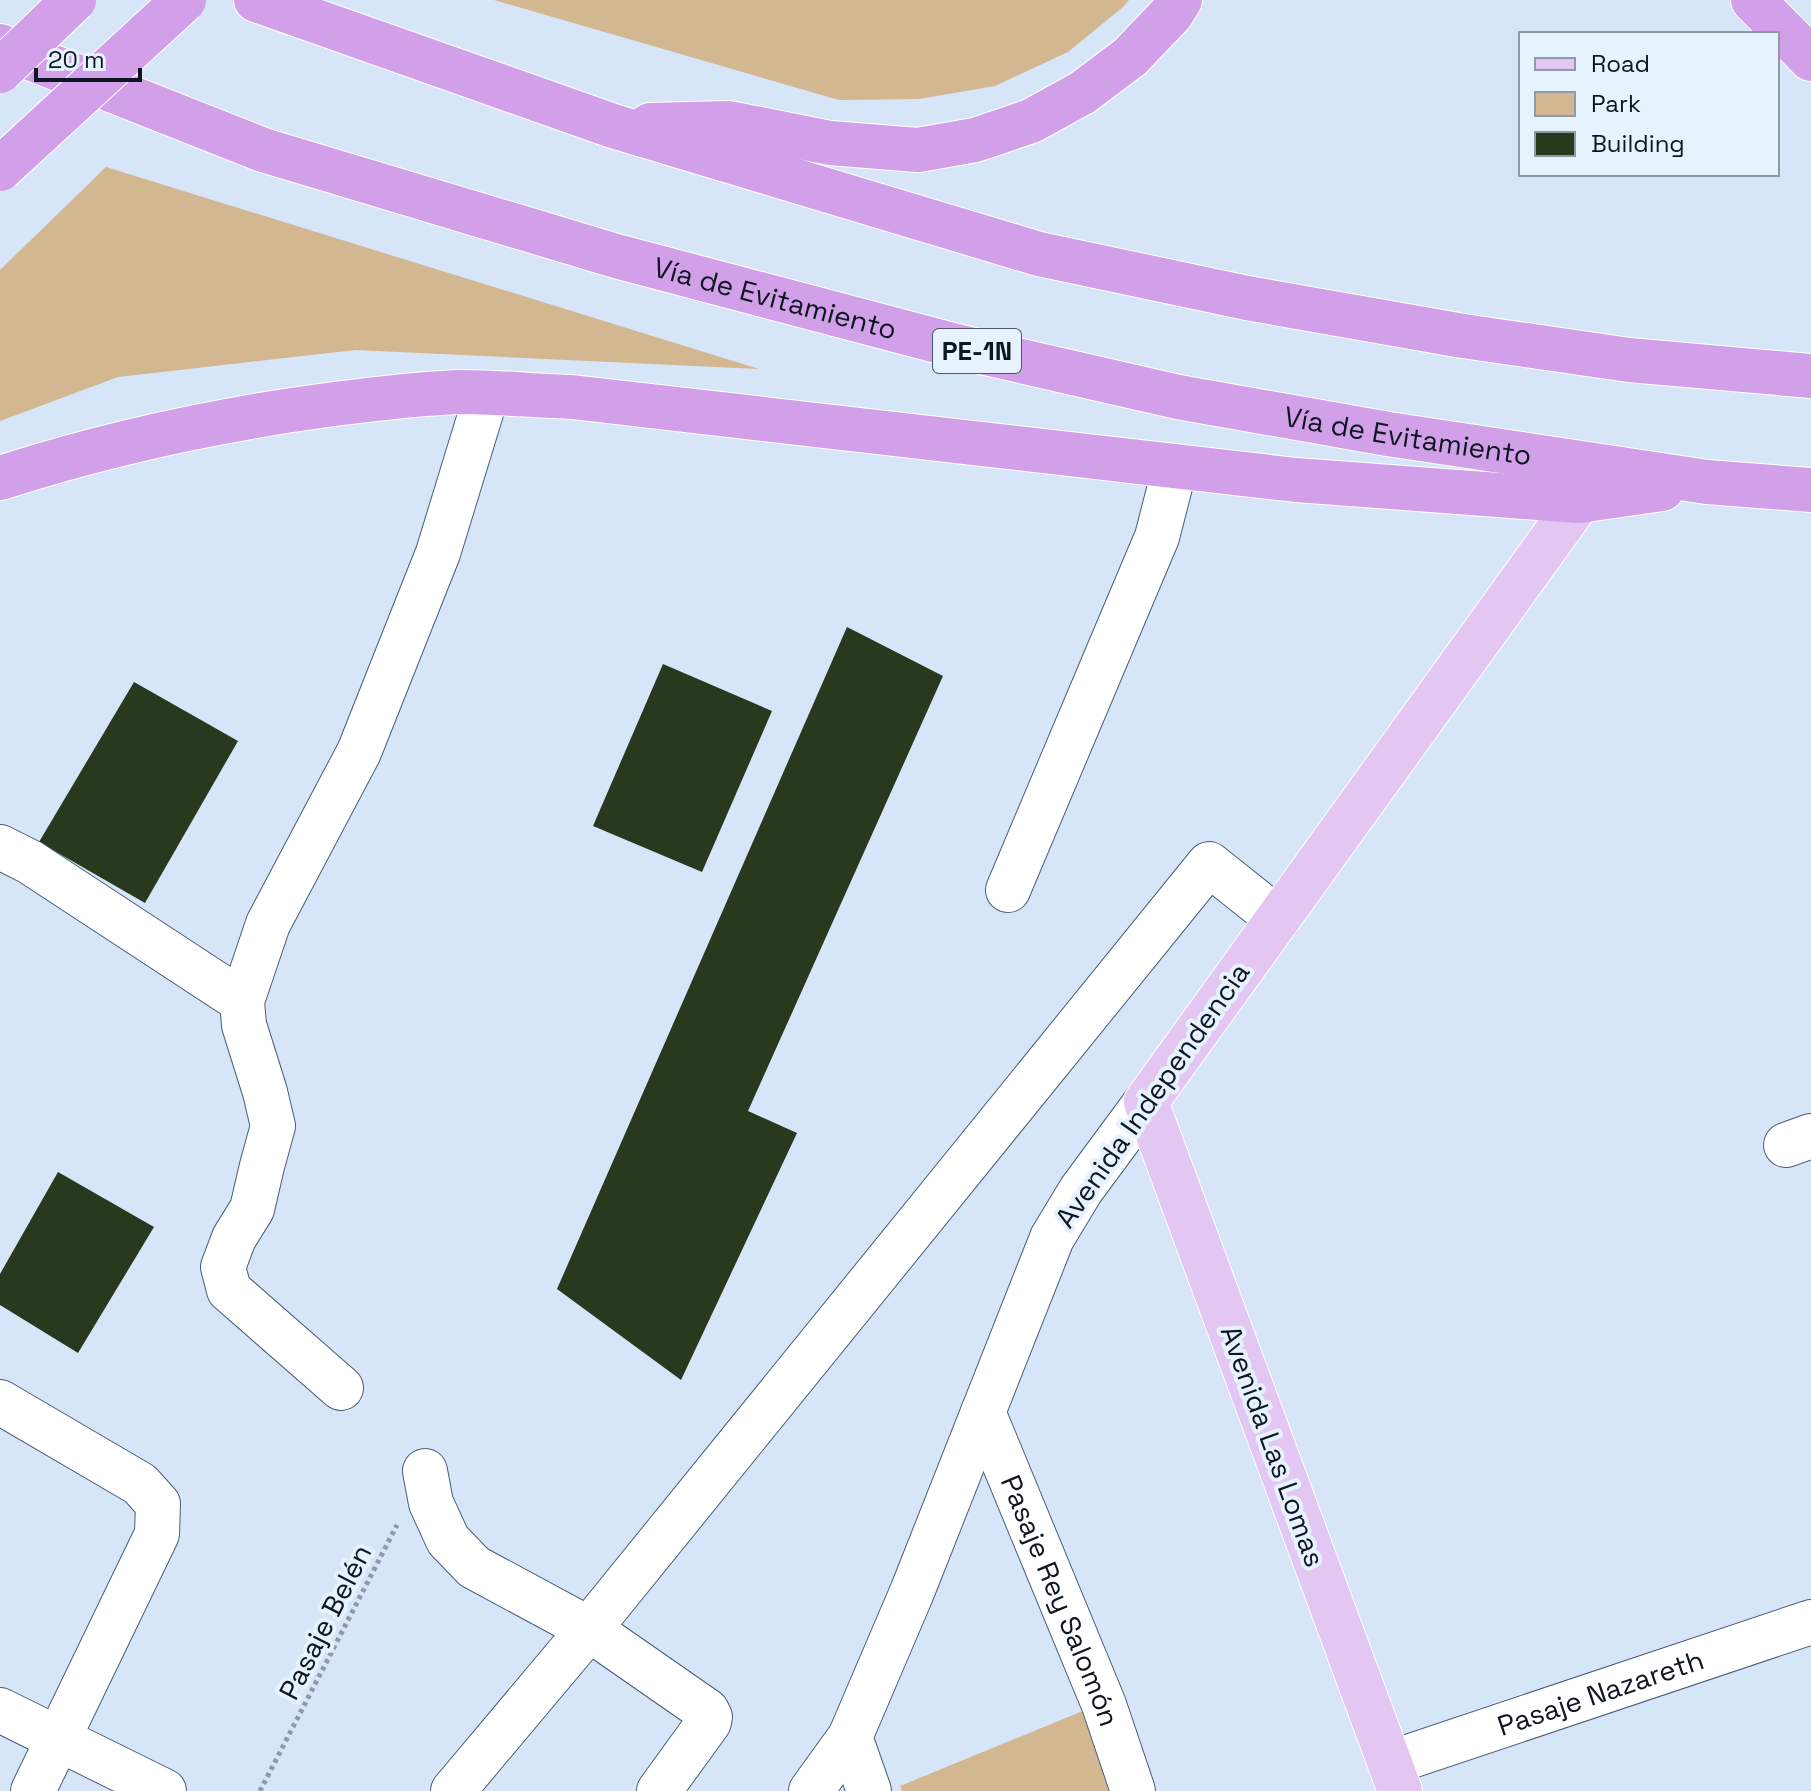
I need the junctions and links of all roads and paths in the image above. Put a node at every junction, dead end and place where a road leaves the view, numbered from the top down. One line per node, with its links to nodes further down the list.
1 (74, 0): 8 (highway, bridge)
2 (184, 0): 10 (highway, bridge)
3 (256, 0): 9 (highway)
4 (1180, 0): 9 (highway)
5 (1753, 0): 7 (highway)
6 (0, 46): 15 (highway, Vía de Evitamiento / PE-1N)
7 (1811, 59)
8 (0, 71)
9 (613, 126): 11 (highway)
10 (0, 169)
11 (1811, 376)
12 (487, 393): 13 (highway); 14 (highway); 21 (street)
13 (1175, 467): 17 (highway); 19 (street)
14 (0, 478)
15 (1707, 482): 16 (highway, Vía de Evitamiento / PE-1N); 17 (highway)
16 (1811, 490)
17 (1579, 501): 20 (main road, Avenida Independencia)
18 (0, 847): 21 (street)
19 (1008, 890)
20 (1278, 919): 22 (main road, Avenida Independencia); 28 (street)
21 (242, 1001): 23 (street)
22 (1146, 1102): 25 (street, Avenida Independencia); 32 (main road, Avenida Las Lomas)
23 (341, 1388)
24 (0, 1402): 31 (street)
25 (983, 1412): 30 (street, Avenida Independencia); 40 (street, Pasaje Rey Salomón)
26 (425, 1471): 28 (street); 35 (path, Pasaje Belén)
27 (1811, 1622): 32 (street, Pasaje Nazareth)
28 (589, 1629): 36 (street); 37 (street)
29 (0, 1710): 31 (street)
30 (850, 1737): 38 (street, Avenida Independencia); 39 (street)
31 (59, 1738): 33 (street); 34 (street)
32 (1395, 1777)
33 (33, 1791)
34 (164, 1791)
35 (260, 1791)
36 (453, 1791)
37 (659, 1791)
38 (811, 1791)
39 (869, 1791)
40 (1133, 1791)

